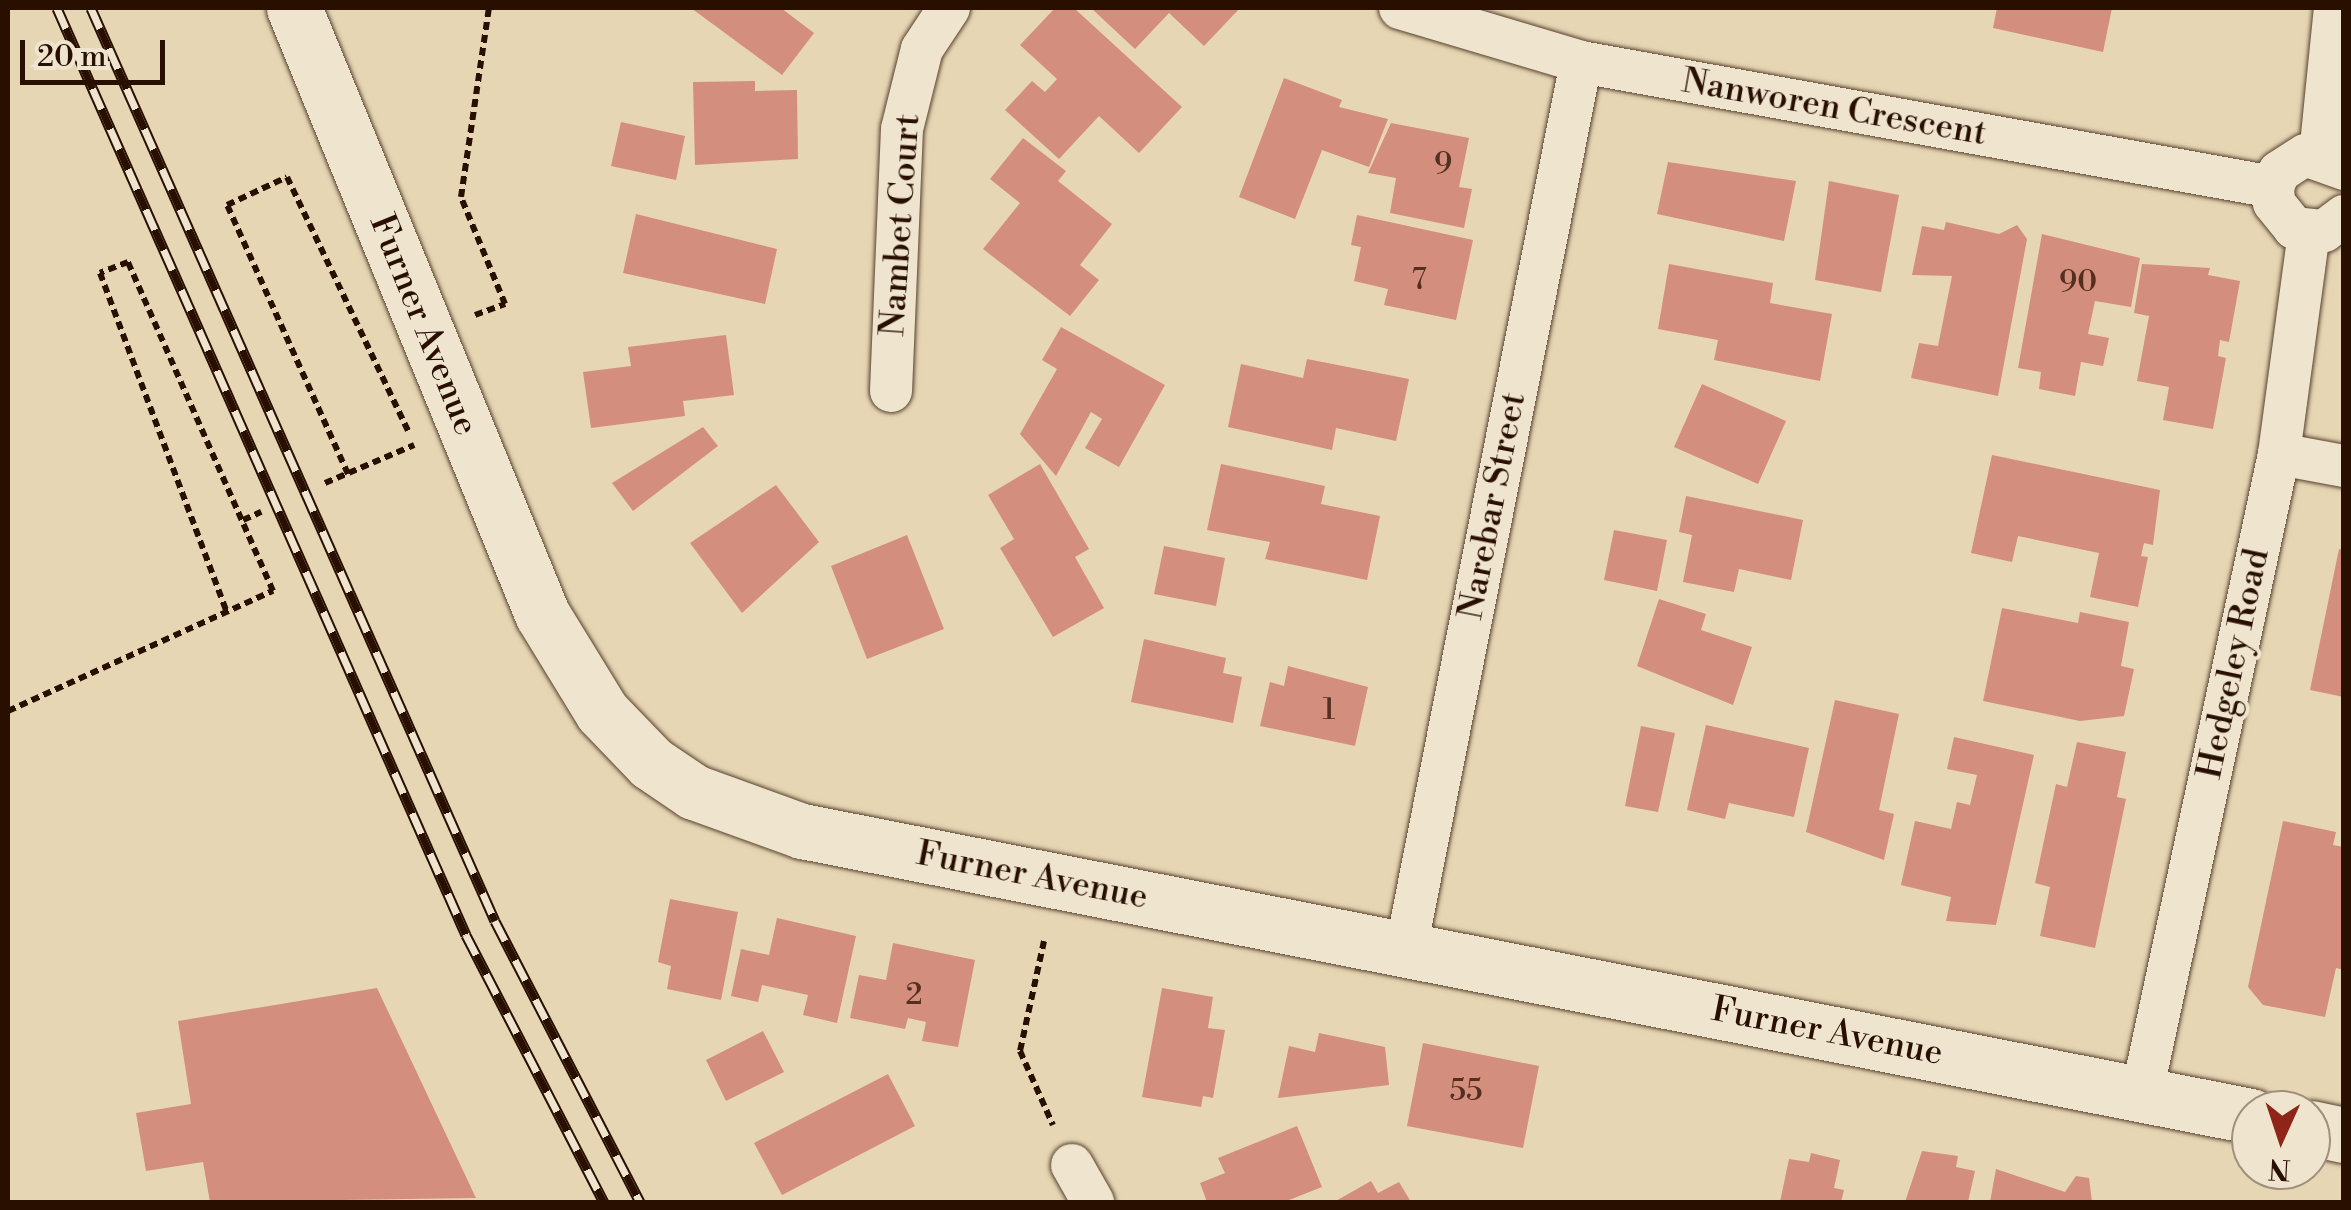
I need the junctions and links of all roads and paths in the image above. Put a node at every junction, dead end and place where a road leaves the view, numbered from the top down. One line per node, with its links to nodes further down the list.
1 (294, 8): 23 (street, Furner Avenue)
2 (489, 8): 10 (path)
3 (949, 8): 11 (street, Nambet Court)
4 (1400, 8): 6 (street, Nanworen Crescent)
5 (2335, 8): 7 (street)
6 (1581, 62): 8 (street, Nanworen Crescent); 23 (street, Narebar Street)
7 (2332, 162): 8 (street)
8 (2273, 187): 9 (street)
9 (2326, 224): 14 (street, Hedgeley Road)
10 (467, 319)
11 (891, 391)
12 (408, 431): 16 (path)
13 (415, 448): 16 (path)
14 (2279, 454): 15 (street); 24 (street, Hedgeley Road)
15 (2344, 466)
16 (348, 474): 17 (path)
17 (325, 483)
18 (261, 512): 19 (path)
19 (243, 520): 20 (path); 20 (path)
20 (227, 612): 21 (path)
21 (8, 711)
22 (1044, 941): 26 (path)
23 (1406, 950): 24 (street, Furner Avenue)
24 (2142, 1093): 25 (street, Furner Avenue)
25 (2231, 1112)
26 (1072, 1165): 27 (street)
27 (1093, 1202)

